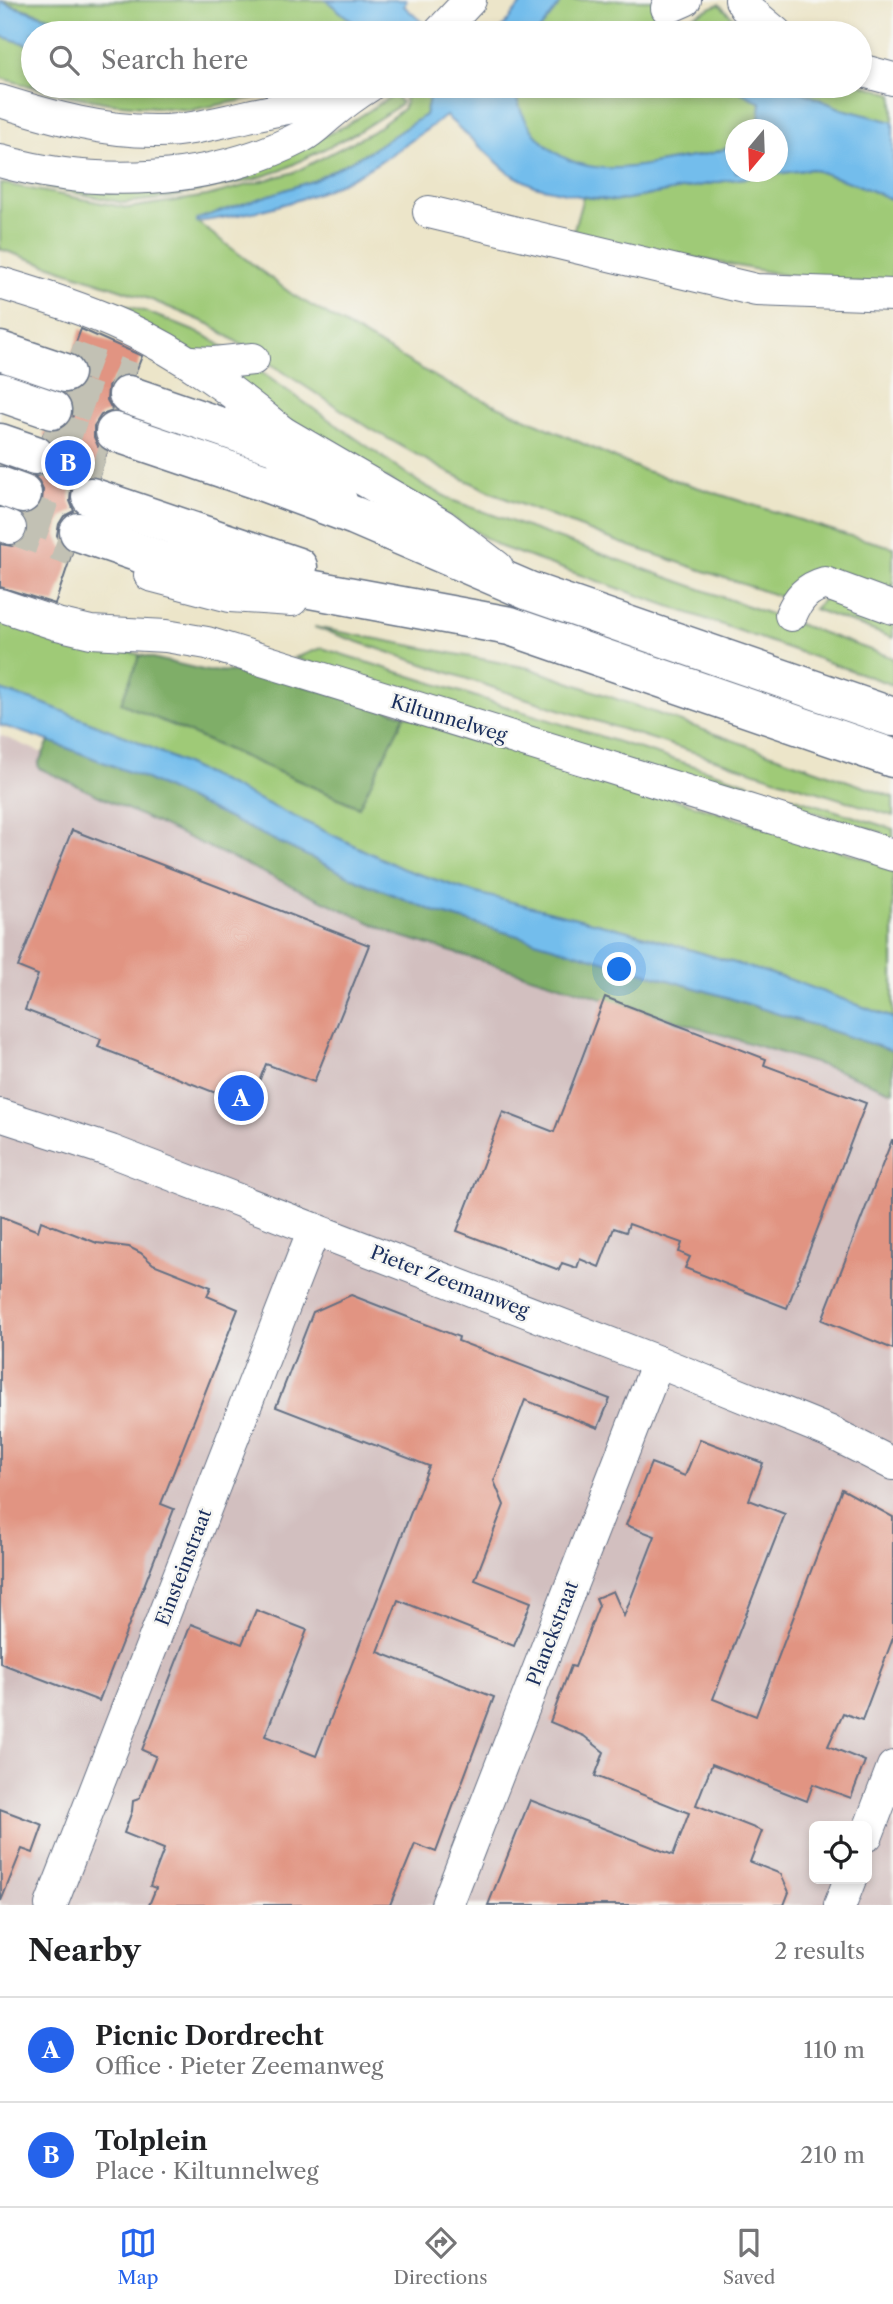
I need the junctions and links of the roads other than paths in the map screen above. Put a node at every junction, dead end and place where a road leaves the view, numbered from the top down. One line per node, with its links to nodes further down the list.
1 (741, 0): 2 (street)
2 (762, 21)
3 (872, 73): 4 (street)
4 (893, 79)
5 (329, 98): 7 (street)
6 (351, 98): 8 (street)
7 (0, 101)
8 (0, 161)
9 (429, 212): 11 (street)
10 (0, 283): 15 (street)
11 (893, 295)
12 (0, 332): 21 (street)
13 (0, 351): 21 (main road)
14 (253, 359): 15 (street)
15 (189, 362): 19 (street)
16 (0, 371): 21 (main road)
17 (0, 392): 21 (main road)
18 (0, 412): 21 (main road)
19 (282, 432): 22 (street); 24 (street)
20 (0, 443): 21 (main road)
21 (29, 457)
22 (103, 464): 23 (main road); 23 (main road); 27 (main road); 27 (main road)
23 (355, 516): 24 (main road)
24 (529, 591): 29 (main road)
25 (0, 605): 31 (street, Kiltunnelweg)
26 (893, 608): 28 (street)
27 (419, 609): 30 (main road)
28 (791, 615)
29 (893, 717)
30 (893, 758)
31 (893, 855)
32 (0, 1115): 33 (street, Pieter Zeemanweg)
33 (314, 1229): 34 (street, Pieter Zeemanweg); 39 (street, Einsteinstraat)
34 (658, 1362): 35 (street, Pieter Zeemanweg); 40 (street, Planckstraat)
35 (893, 1464)
36 (893, 1767): 37 (street)
37 (872, 1822)
38 (848, 1884): 41 (street)
39 (51, 1905)
40 (447, 1905)
41 (840, 1905)

